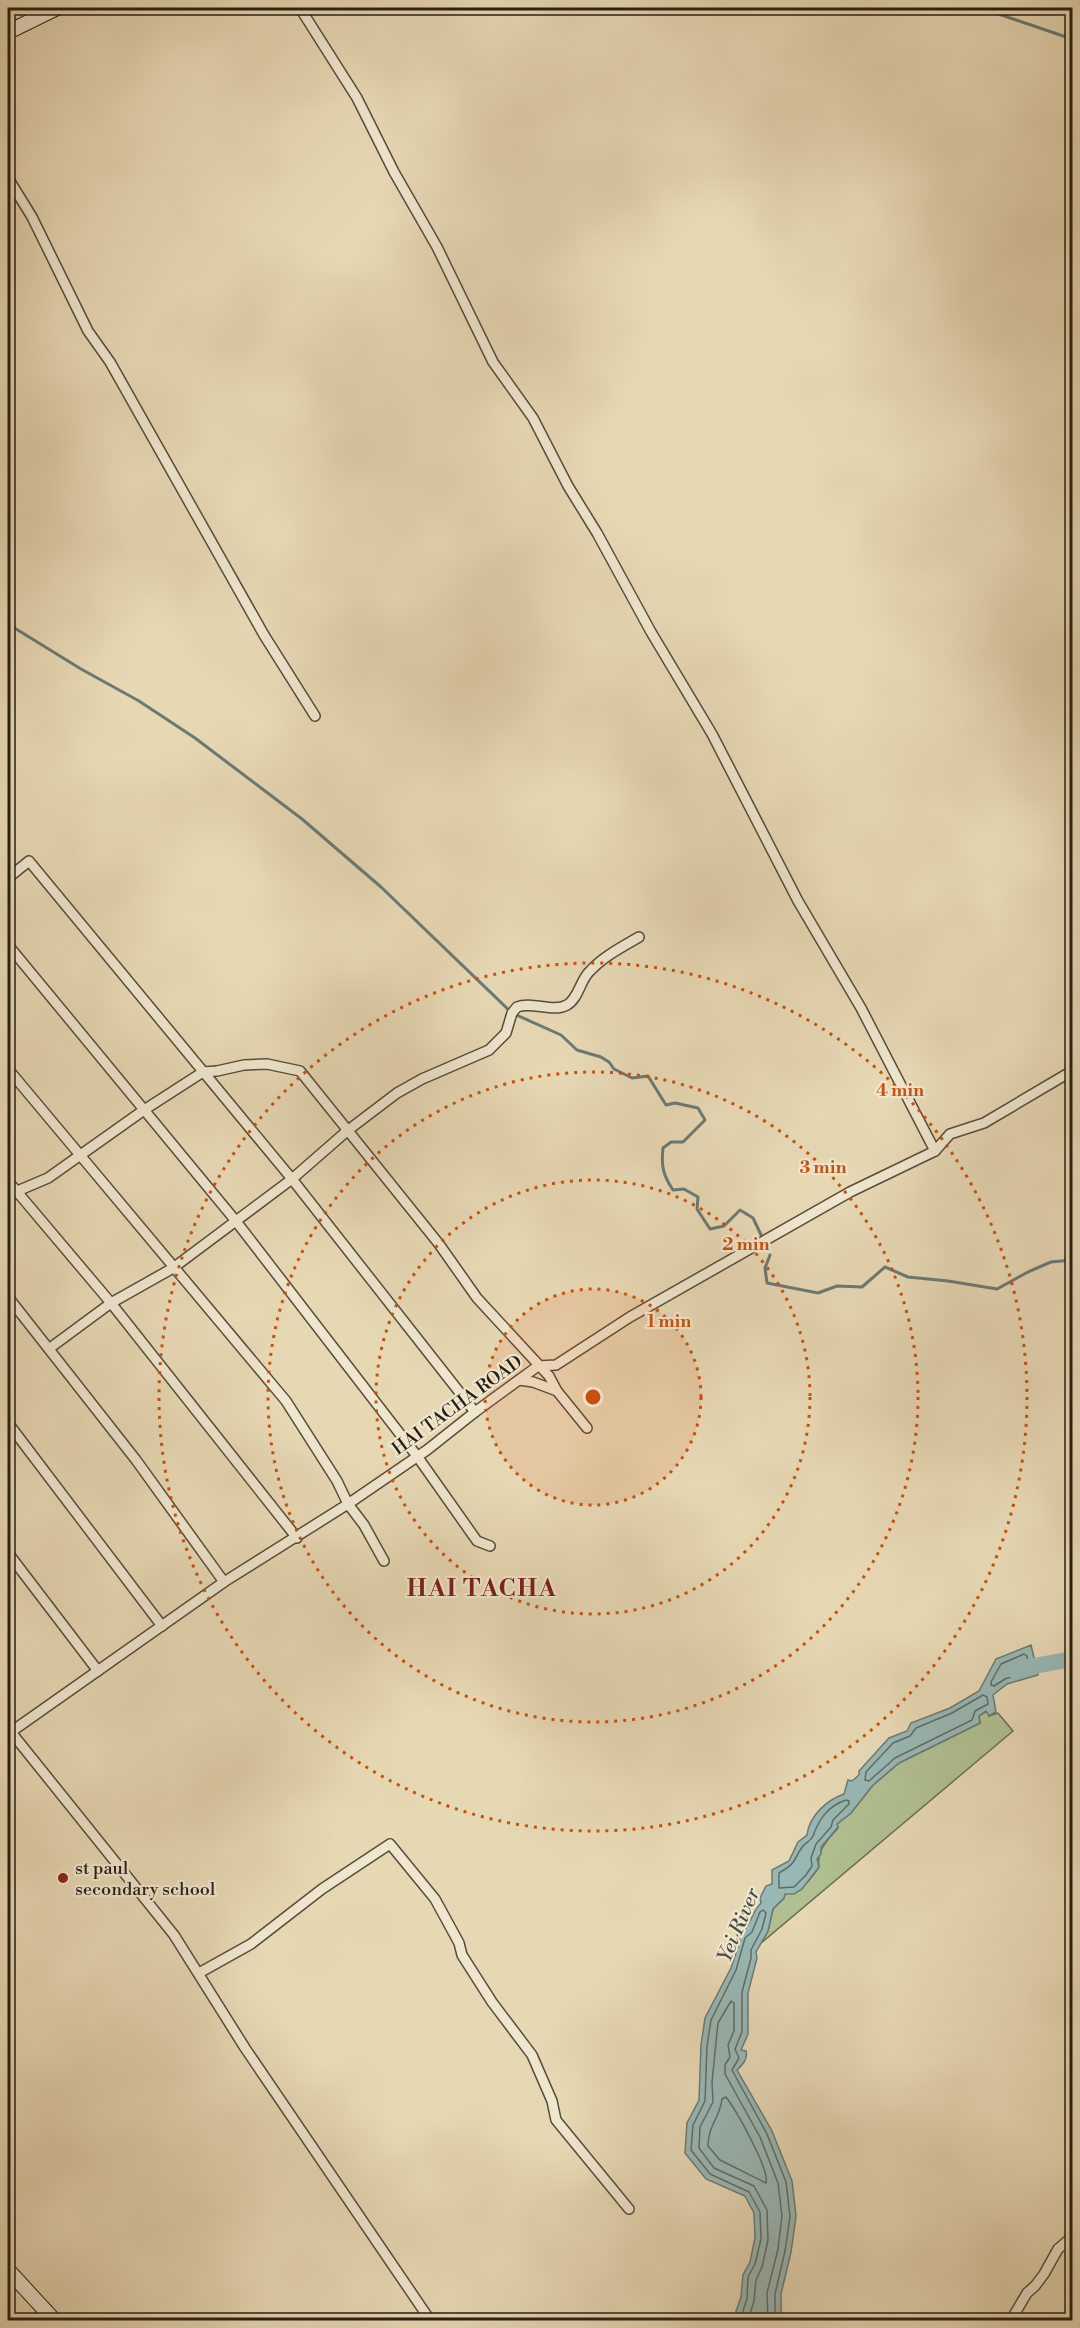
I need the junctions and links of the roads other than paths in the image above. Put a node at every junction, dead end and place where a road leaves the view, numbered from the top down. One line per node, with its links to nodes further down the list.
1 (57, 8): 3 (street)
2 (300, 8): 14 (street)
3 (8, 32)
4 (8, 178): 5 (street)
5 (315, 716)
6 (8, 878): 11 (street)
7 (639, 937): 13 (street)
8 (8, 945): 12 (street)
9 (8, 1069): 15 (street)
10 (1072, 1071): 14 (street, HAI TACHA ROAD)
11 (203, 1072): 12 (street); 13 (street); 16 (street)
12 (144, 1110): 15 (street); 19 (street)
13 (347, 1131): 16 (street); 24 (street)
14 (935, 1150): 24 (street, HAI TACHA ROAD)
15 (80, 1156): 18 (street); 20 (street)
16 (292, 1179): 19 (street); 27 (street)
17 (8, 1181): 18 (street)
18 (12, 1194): 22 (street)
19 (235, 1220): 20 (street); 30 (street)
20 (173, 1268): 22 (street); 31 (street)
21 (8, 1297): 23 (street)
22 (111, 1303): 23 (street); 32 (street)
23 (50, 1348): 36 (street)
24 (538, 1366): 25 (street, HAI TACHA ROAD); 26 (street)
25 (519, 1380): 26 (street); 27 (street, HAI TACHA ROAD)
26 (557, 1391): 29 (street)
27 (475, 1412): 30 (street, HAI TACHA ROAD)
28 (8, 1423): 37 (street)
29 (587, 1428)
30 (417, 1456): 31 (street, HAI TACHA ROAD); 33 (street)
31 (348, 1504): 32 (street, HAI TACHA ROAD); 35 (street)
32 (297, 1538): 36 (street, HAI TACHA ROAD)
33 (490, 1546)
34 (9, 1557): 38 (street)
35 (384, 1561)
36 (224, 1582): 37 (street, HAI TACHA ROAD)
37 (162, 1626): 38 (street, HAI TACHA ROAD)
38 (98, 1671): 39 (street, HAI TACHA ROAD)
39 (9, 1733): 40 (street)
40 (199, 1973): 41 (street); 45 (street)
41 (629, 2209)
42 (1072, 2237): 46 (street)
43 (8, 2270): 44 (street)
44 (54, 2320)
45 (430, 2320)
46 (1011, 2320)

